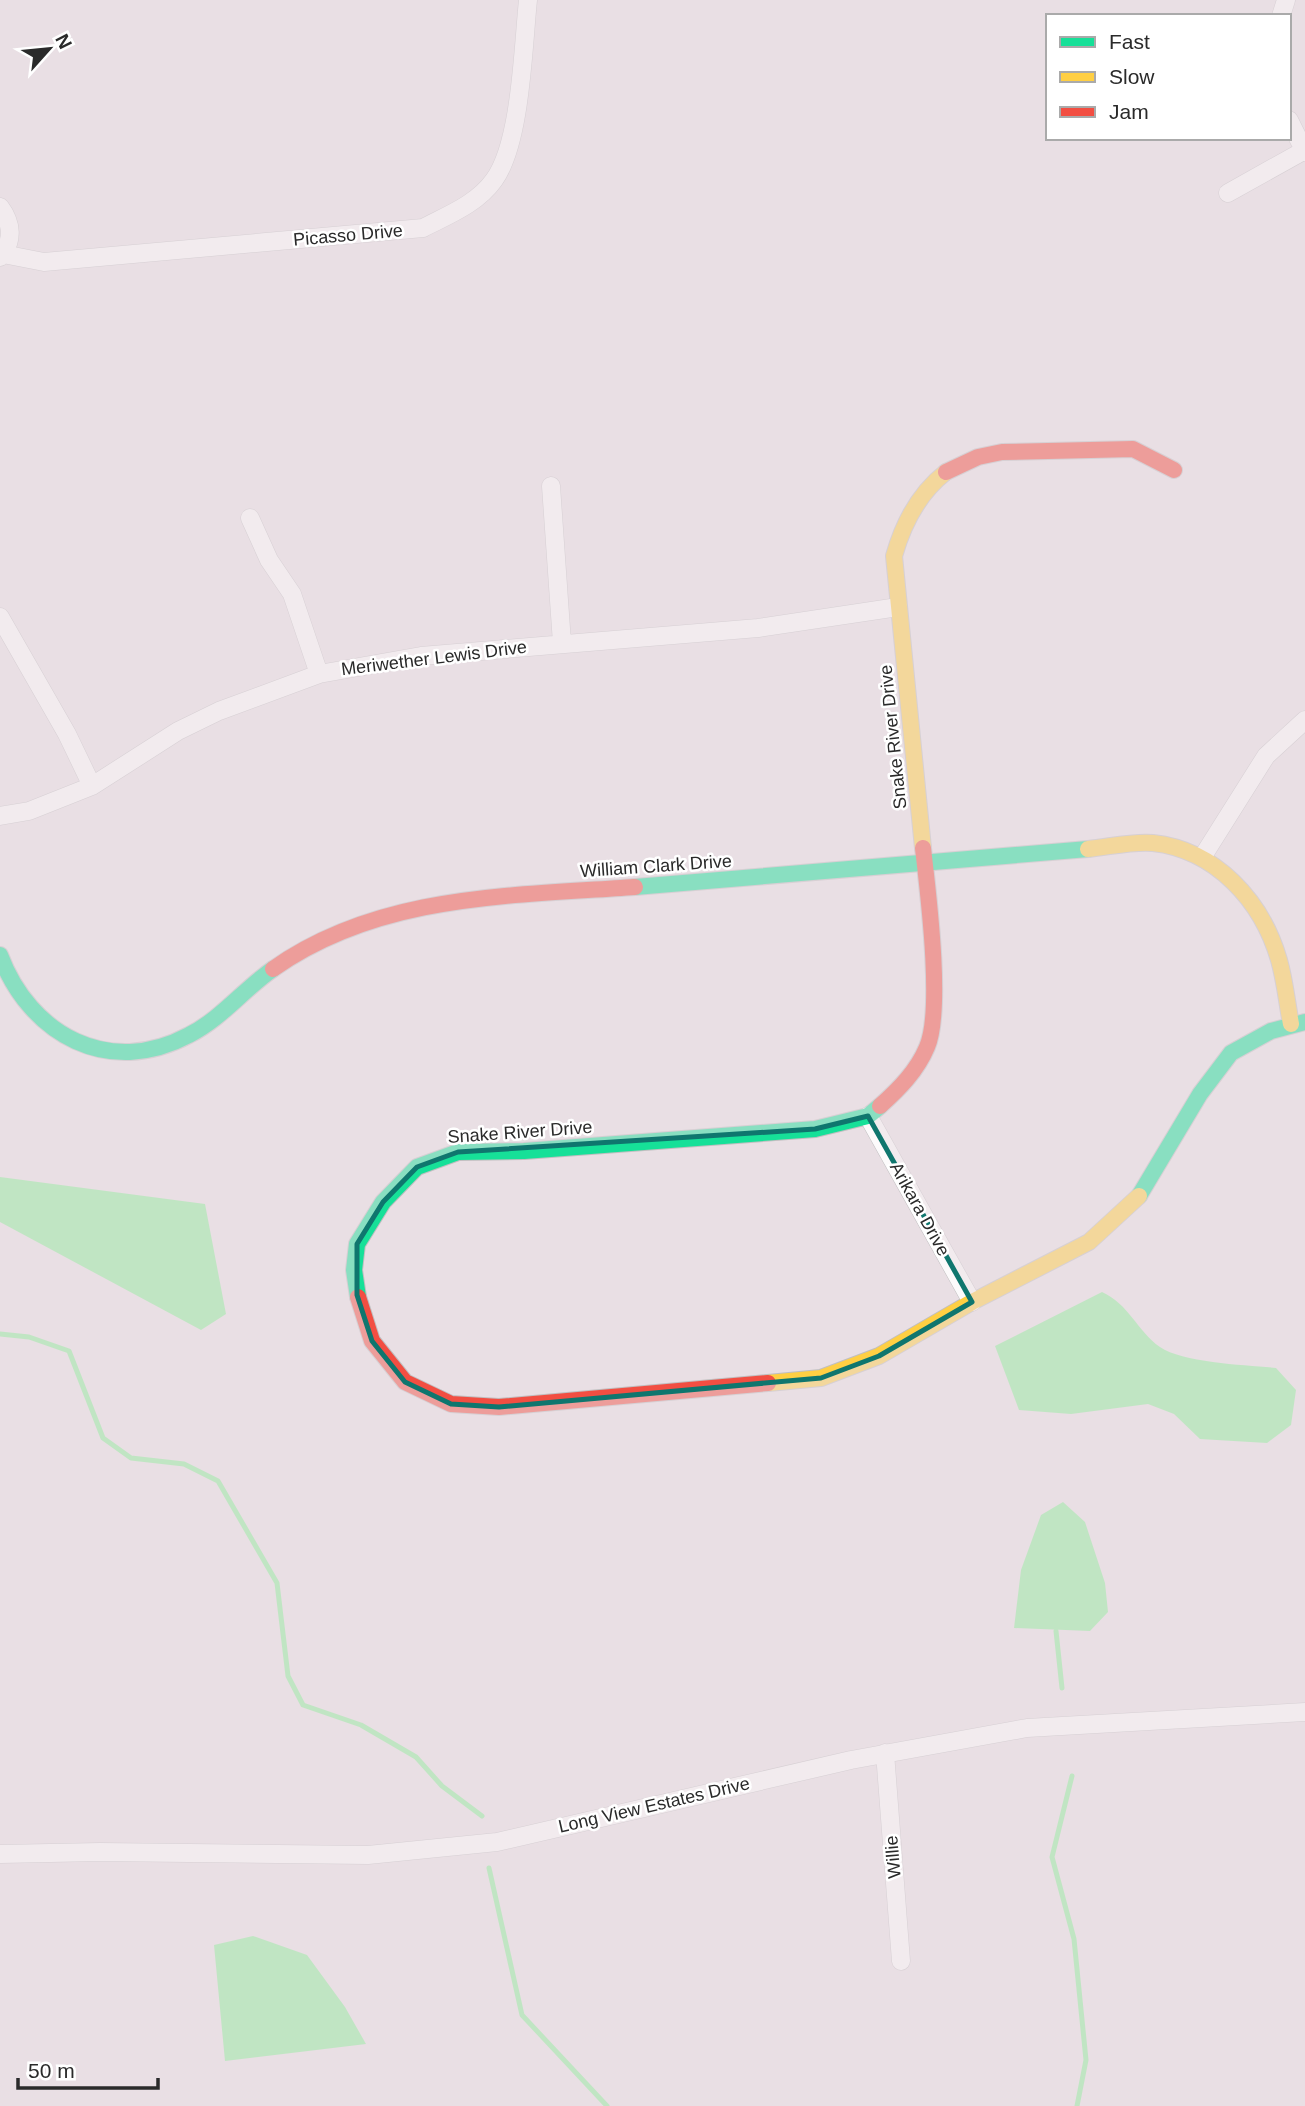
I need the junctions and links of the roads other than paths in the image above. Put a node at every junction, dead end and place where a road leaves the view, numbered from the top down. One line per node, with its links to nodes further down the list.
1 (528, 0): 6 (street, Picasso Drive)
2 (1291, 124): 3 (street)
3 (1305, 151): 4 (street)
4 (1228, 193)
5 (0, 207): 6 (street, Picasso Drive)
6 (2, 256)
7 (1174, 470): 10 (street, Snake River Drive)
8 (551, 486): 12 (street)
9 (250, 518): 13 (street)
10 (898, 607): 12 (street, Meriwether Lewis Drive); 18 (street, Snake River Drive)
11 (0, 617): 15 (street)
12 (562, 643): 13 (street, Meriwether Lewis Drive)
13 (319, 674): 15 (street, Meriwether Lewis Drive)
14 (1305, 719): 17 (street)
15 (92, 786): 16 (street, Meriwether Lewis Drive)
16 (0, 816)
17 (1203, 856): 18 (street, William Clark Drive); 20 (street, William Clark Drive)
18 (925, 864): 19 (street, William Clark Drive); 21 (street, Snake River Drive)
19 (0, 955)
20 (1298, 1023): 22 (street, Snake River Drive)
21 (868, 1116): 22 (street, Arikara Drive); 22 (street, Snake River Drive)
22 (972, 1303)
23 (1305, 1712): 24 (street, Long View Estates Drive)
24 (885, 1753): 25 (street, Long View Estates Drive); 26 (street, Willie)
25 (0, 1854)
26 (901, 1961)

